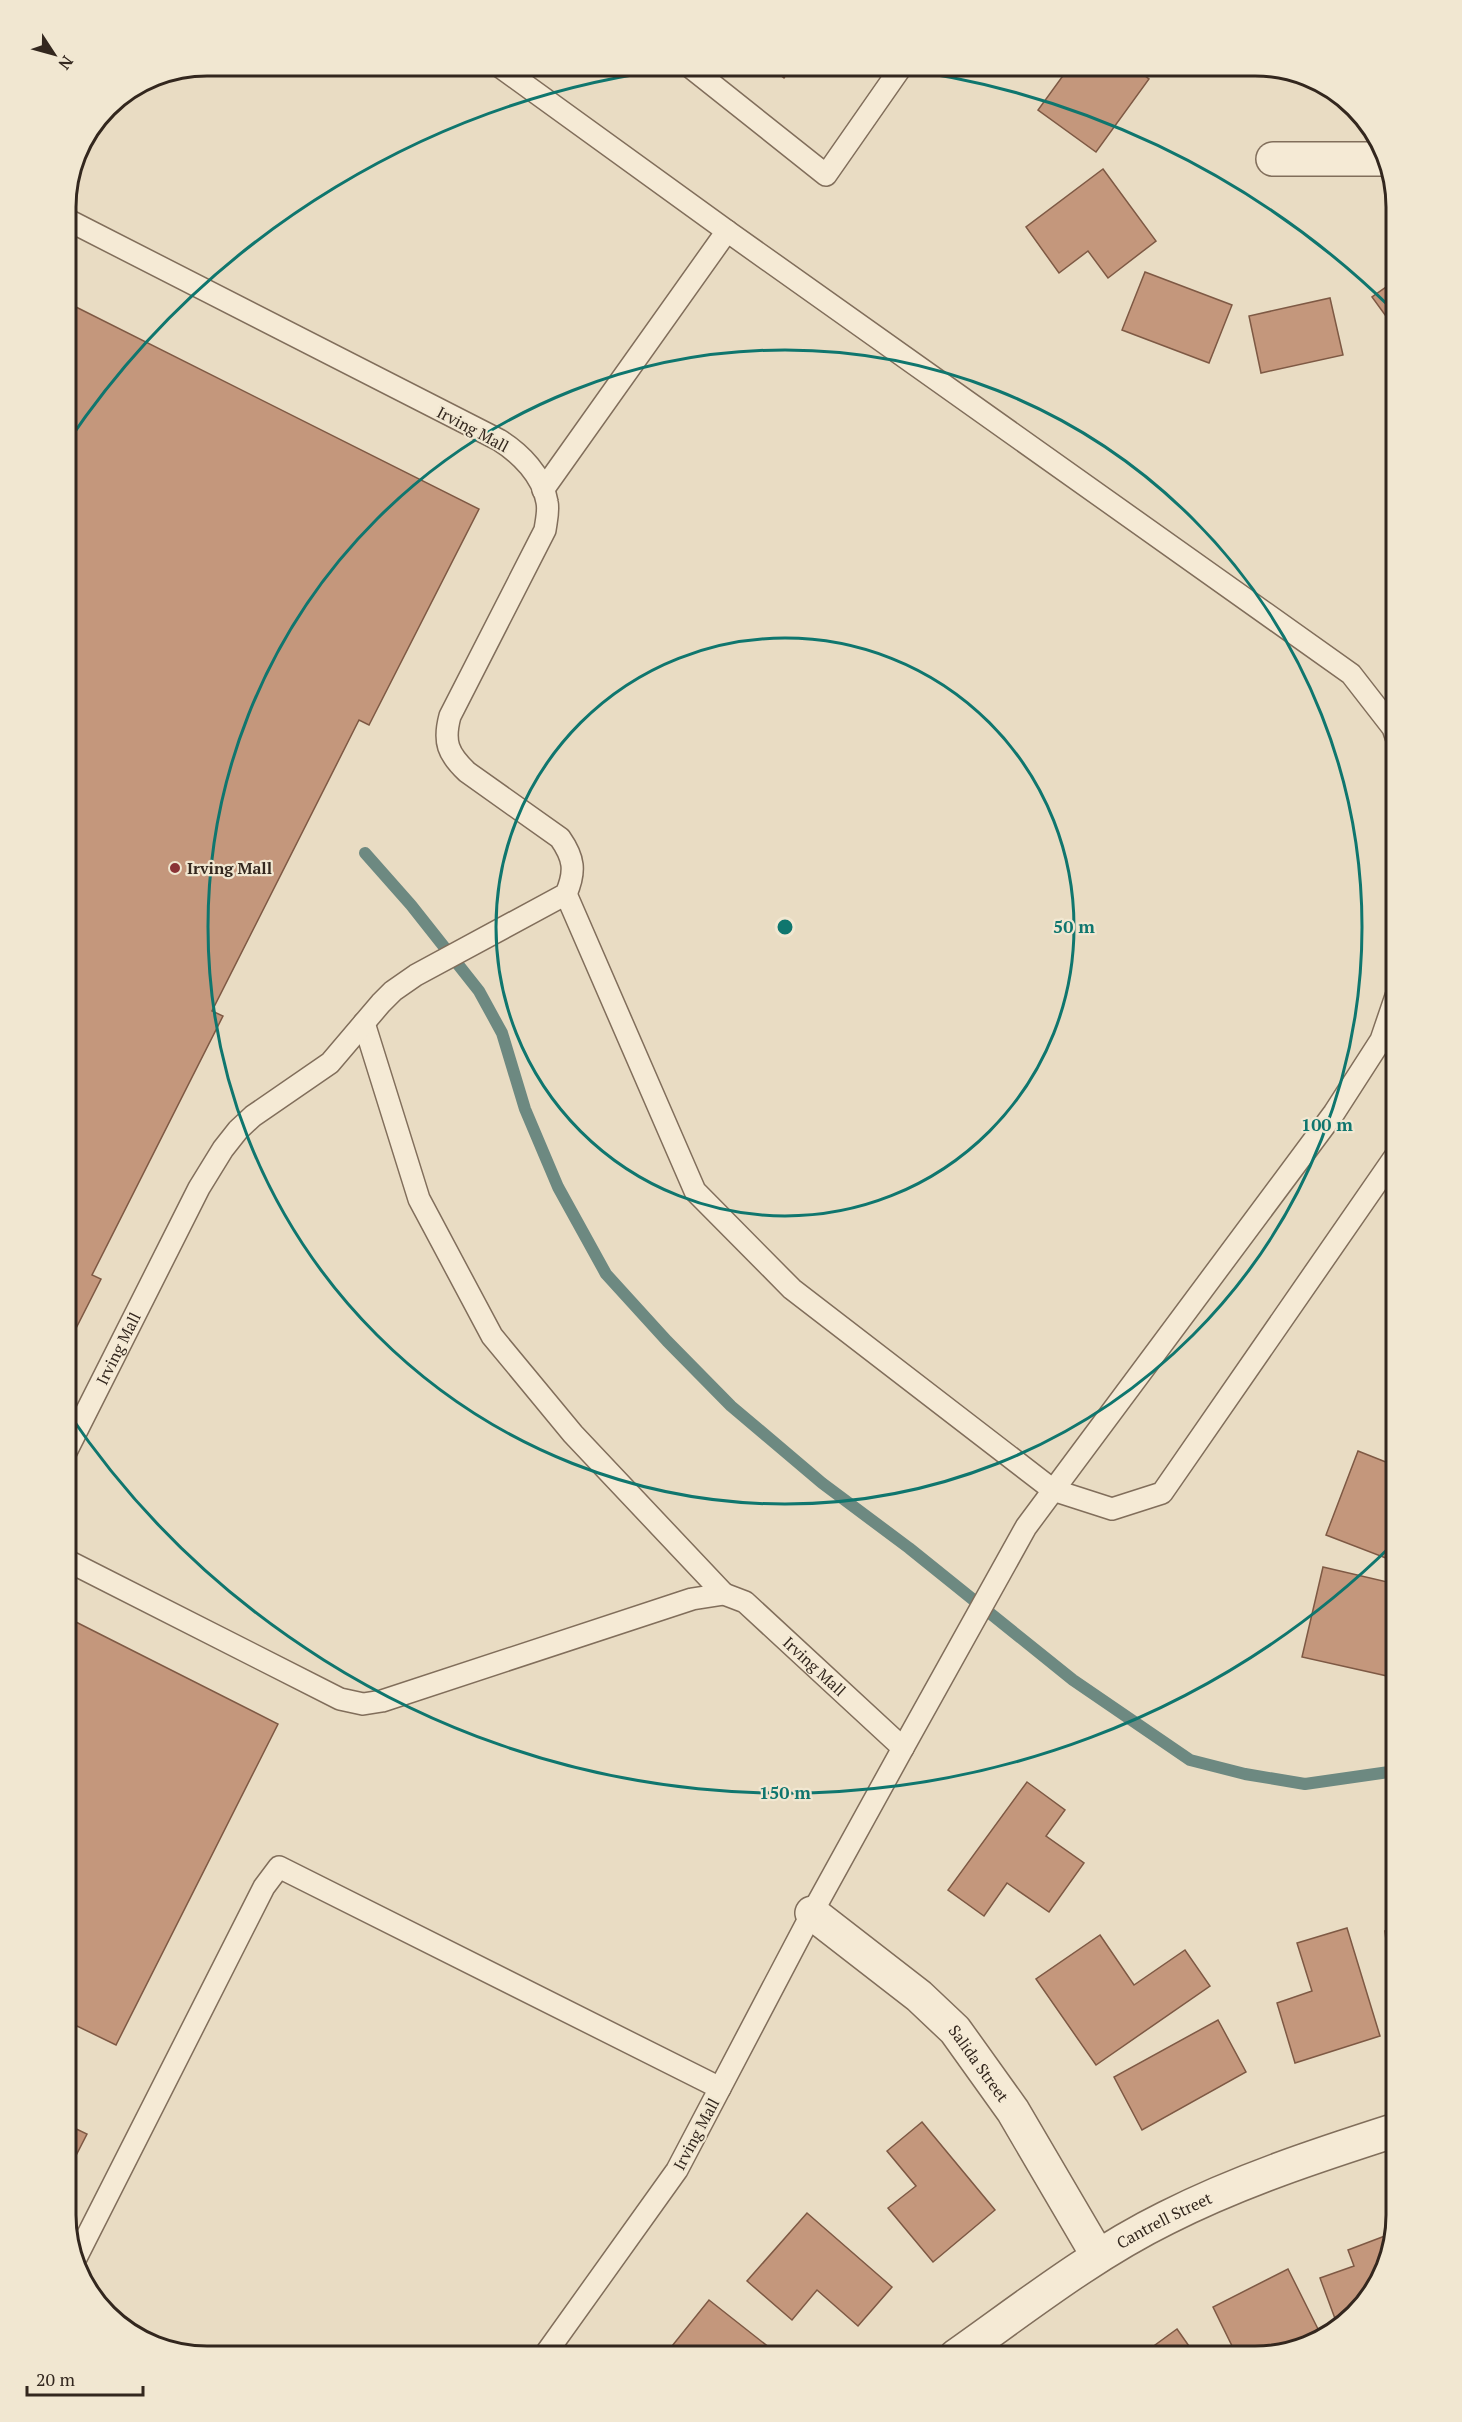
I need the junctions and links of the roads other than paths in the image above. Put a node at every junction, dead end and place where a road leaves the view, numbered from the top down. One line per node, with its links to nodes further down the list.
1 (513, 76): 7 (lane)
2 (702, 76): 3 (lane)
3 (895, 77)
4 (1273, 159): 5 (street)
5 (1377, 159)
6 (77, 225): 8 (lane, Irving Mall)
7 (727, 231): 8 (lane); 9 (lane)
8 (543, 490): 10 (lane, Irving Mall)
9 (1386, 719)
10 (566, 894): 11 (lane, Irving Mall); 15 (lane)
11 (364, 1023): 14 (lane, Irving Mall); 17 (lane)
12 (1386, 1025): 15 (lane)
13 (1386, 1169): 15 (lane)
14 (76, 1431)
15 (1053, 1490): 18 (lane)
16 (76, 1565): 17 (lane)
17 (724, 1594): 18 (lane, Irving Mall)
18 (903, 1748): 19 (lane, Irving Mall)
19 (812, 1913): 20 (lane, Irving Mall); 23 (street, Salida Street)
20 (720, 2088): 22 (lane); 24 (lane, Irving Mall)
21 (1386, 2133): 23 (street, Cantrell Street)
22 (81, 2248)
23 (1098, 2256): 25 (street, Cantrell Street)
24 (552, 2345)
25 (971, 2346)

